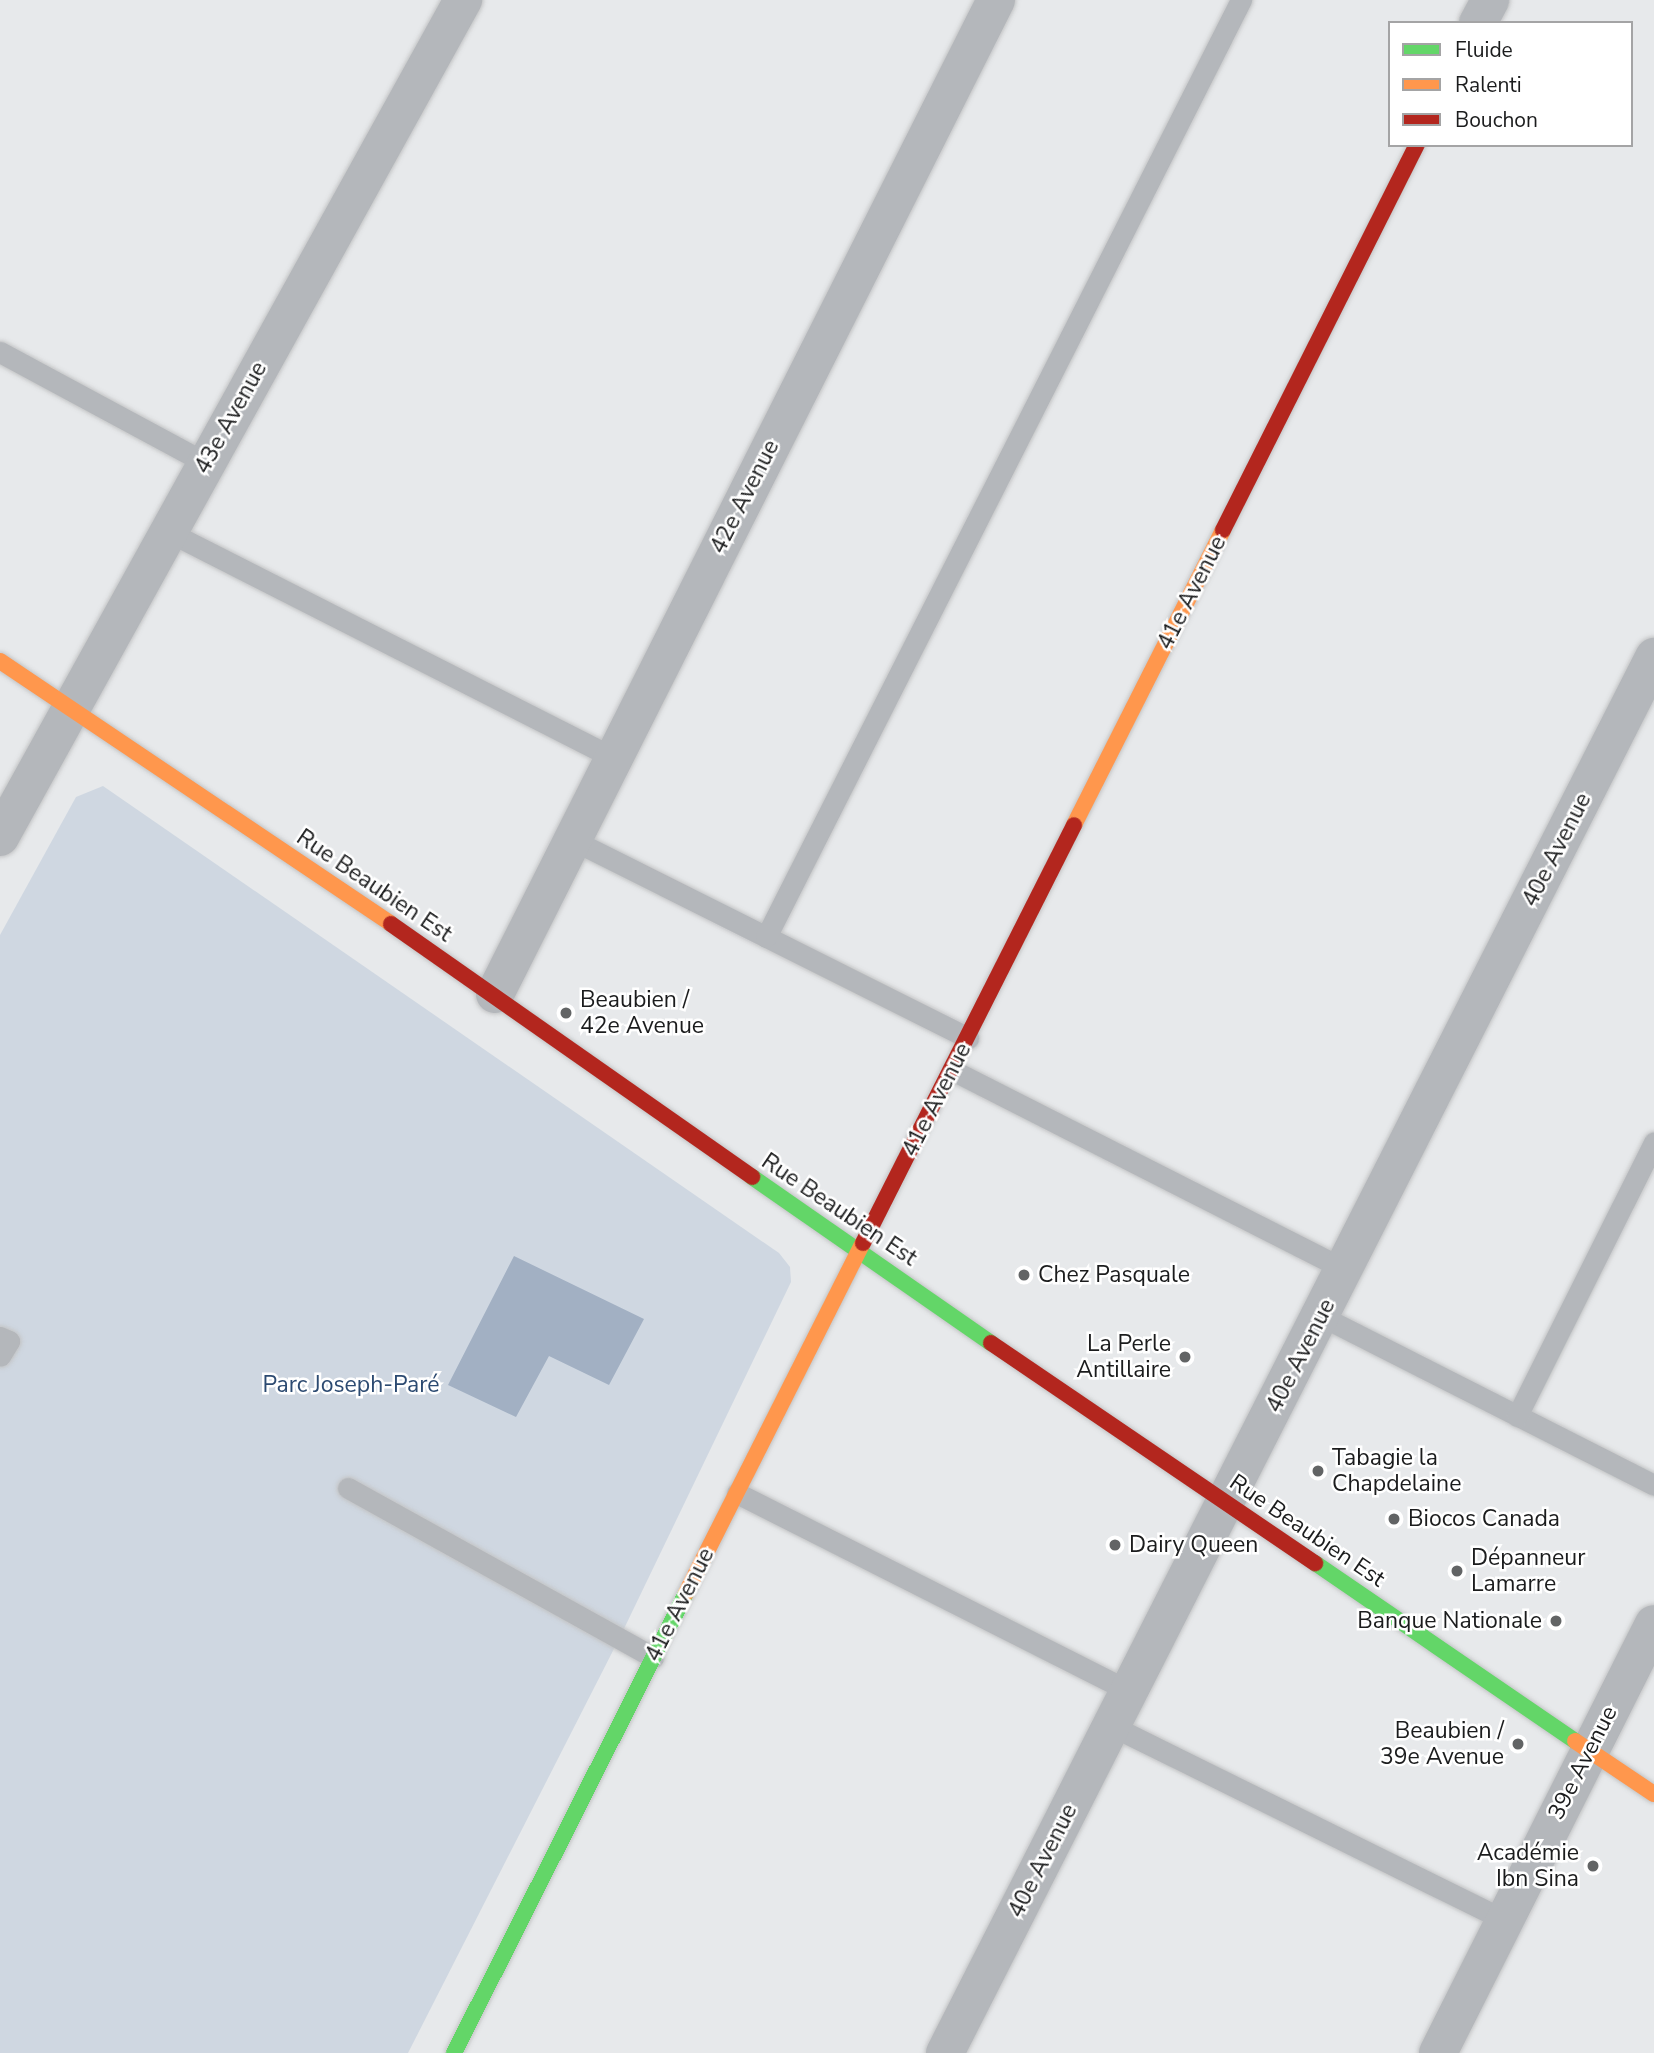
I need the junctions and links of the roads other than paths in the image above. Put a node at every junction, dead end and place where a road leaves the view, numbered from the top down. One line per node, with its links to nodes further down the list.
1 (463, 0): 8 (street, 43e Avenue)
2 (996, 0): 13 (street, 42e Avenue)
3 (1241, 0): 16 (lane)
4 (1490, 0): 5 (street)
5 (1479, 21)
6 (1416, 147): 18 (street, 41e Avenue)
7 (0, 352): 8 (lane)
8 (206, 463): 9 (street, 43e Avenue)
9 (167, 531): 12 (street, 43e Avenue); 13 (lane)
10 (1654, 657): 22 (street, 40e Avenue)
11 (0, 662): 12 (street, Rue Beaubien Est)
12 (69, 709): 14 (street, 43e Avenue); 17 (street, Rue Beaubien Est)
13 (614, 758): 15 (street, 42e Avenue)
14 (0, 837)
15 (573, 840): 16 (lane); 17 (street, 42e Avenue)
16 (766, 937): 18 (lane)
17 (495, 994): 21 (street, Rue Beaubien Est)
18 (968, 1038): 19 (street, 41e Avenue)
19 (952, 1070): 21 (street, 41e Avenue); 22 (lane)
20 (1654, 1142): 26 (lane)
21 (860, 1254): 29 (street, 41e Avenue); 30 (street, Rue Beaubien Est)
22 (1345, 1269): 23 (street, 40e Avenue)
23 (1321, 1317): 26 (lane); 30 (street, 40e Avenue)
24 (0, 1337): 25 (lane)
25 (0, 1356)
26 (1517, 1416): 27 (lane)
27 (1654, 1485)
28 (348, 1488): 32 (lane)
29 (737, 1493): 32 (street, 41e Avenue); 33 (lane)
30 (1225, 1503): 33 (street, 40e Avenue); 35 (street, Rue Beaubien Est)
31 (1654, 1624): 35 (street, 39e Avenue)
32 (653, 1657): 38 (street, 41e Avenue)
33 (1129, 1691): 34 (street, 40e Avenue)
34 (1112, 1726): 37 (lane); 39 (street, 40e Avenue)
35 (1590, 1750): 36 (street, Rue Beaubien Est); 37 (street, 39e Avenue)
36 (1654, 1794)
37 (1504, 1920): 40 (street, 39e Avenue)
38 (454, 2053)
39 (945, 2053)
40 (1438, 2053)

